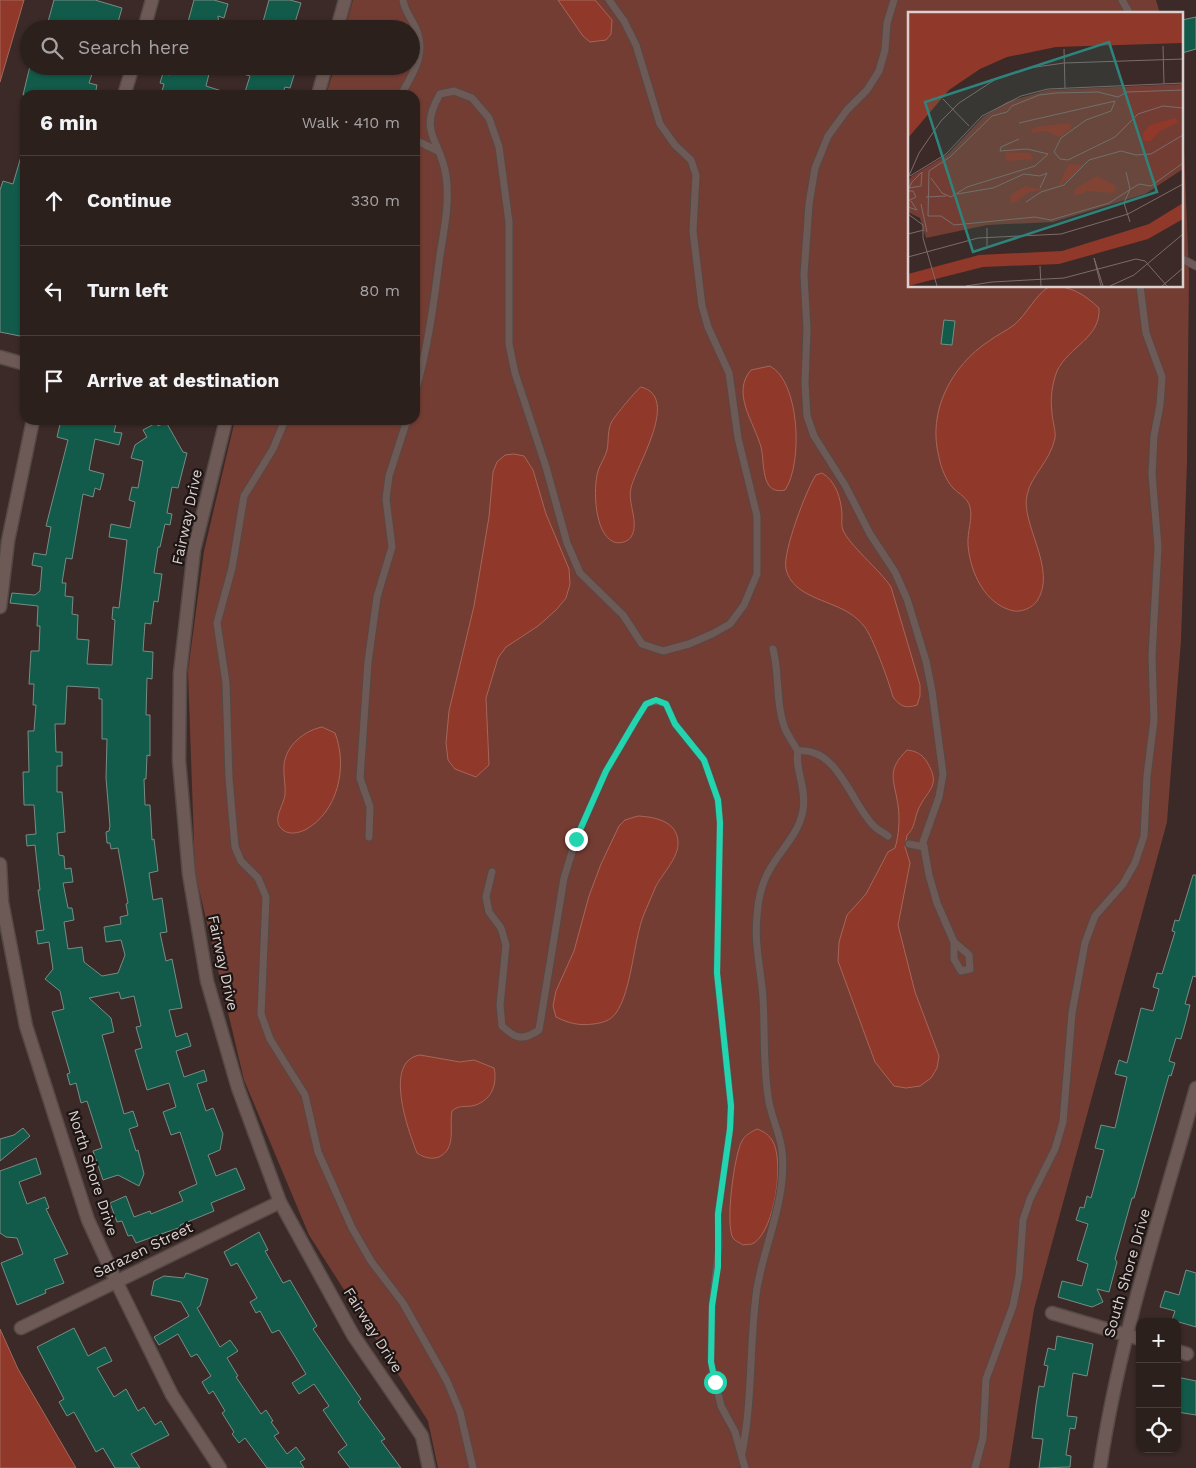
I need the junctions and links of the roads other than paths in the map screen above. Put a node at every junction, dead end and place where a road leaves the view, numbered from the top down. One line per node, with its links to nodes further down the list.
1 (152, 0): 8 (street)
2 (345, 0): 9 (street)
3 (402, 0): 10 (lane)
4 (609, 0): 20 (lane)
5 (894, 0): 37 (lane)
6 (1122, 0): 7 (lane)
7 (1129, 12)
8 (146, 20)
9 (339, 20)
10 (412, 20)
11 (420, 41): 12 (lane)
12 (420, 56)
13 (130, 75): 16 (street)
14 (324, 75): 17 (street)
15 (412, 75): 18 (lane)
16 (126, 90)
17 (319, 90)
18 (404, 90)
19 (420, 142): 20 (lane)
20 (438, 151): 26 (lane)
21 (1184, 260): 22 (lane)
22 (1196, 266)
23 (1140, 288): 53 (lane)
24 (0, 357): 25 (street)
25 (20, 363)
26 (420, 372)
27 (32, 425): 31 (street)
28 (224, 425): 42 (street, Fairway Drive)
29 (283, 425): 51 (lane)
30 (405, 425): 35 (lane)
31 (0, 607)
32 (774, 649): 33 (lane)
33 (798, 752): 34 (lane); 48 (lane)
34 (888, 836)
35 (369, 837)
36 (909, 844): 37 (lane)
37 (924, 847): 40 (lane)
38 (0, 864): 43 (street, North Shore Drive)
39 (492, 872): 48 (lane)
40 (954, 942)
41 (1196, 1088): 46 (street, South Shore Drive)
42 (280, 1202): 43 (street, Sarazen Street); 50 (street, Fairway Drive)
43 (116, 1281): 45 (street, Sarazen Street); 49 (street, North Shore Drive)
44 (1052, 1314): 46 (street)
45 (21, 1328)
46 (1126, 1334): 47 (street); 54 (street, South Shore Drive)
47 (1136, 1338)
48 (742, 1454): 52 (lane)
49 (220, 1468)
50 (429, 1468)
51 (473, 1468)
52 (745, 1468)
53 (975, 1468)
54 (1100, 1468)

